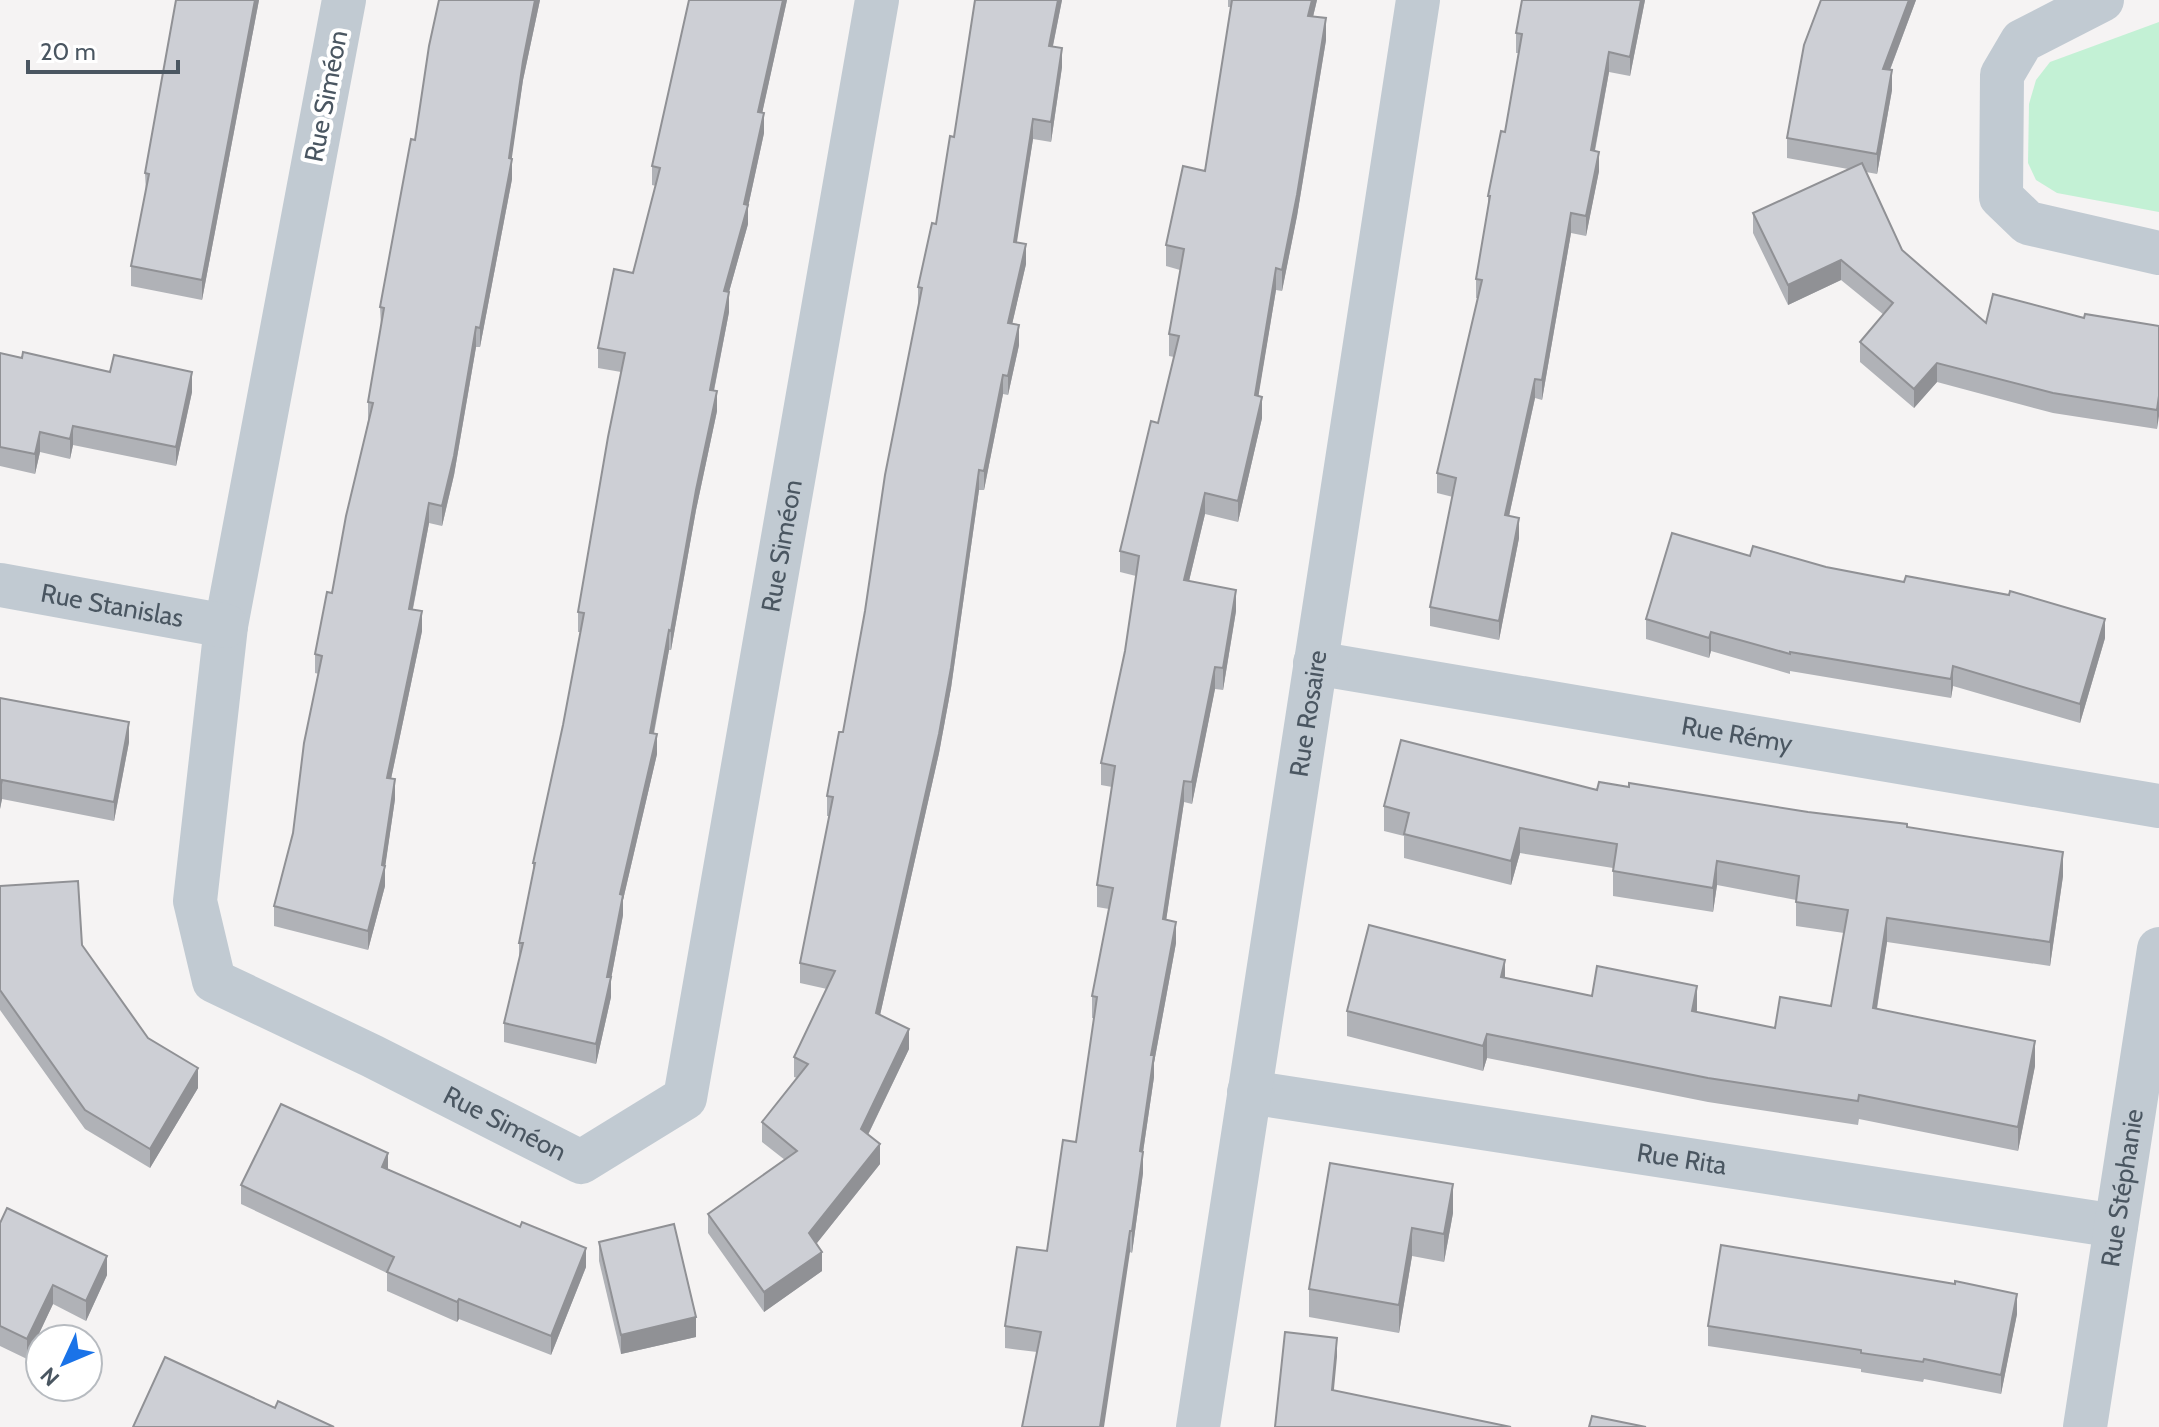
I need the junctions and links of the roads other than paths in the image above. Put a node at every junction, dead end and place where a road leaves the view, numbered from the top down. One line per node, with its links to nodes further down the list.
1 (344, 0): 7 (street, Rue Siméon)
2 (877, 0): 7 (street, Rue Siméon)
3 (1418, 0): 8 (street, Rue Rosaire)
4 (2102, 0): 5 (street)
5 (2159, 253)
6 (0, 585): 7 (street, Rue Stanislas)
7 (226, 626)
8 (1315, 663): 9 (street, Rue Rémy); 11 (street, Rue Rosaire)
9 (2159, 806)
10 (2159, 949): 12 (street, Rue Stéphanie)
11 (1249, 1092): 12 (street, Rue Rita); 13 (street, Rue Rosaire)
12 (2116, 1226): 14 (street, Rue Stéphanie)
13 (1198, 1427)
14 (2085, 1427)

